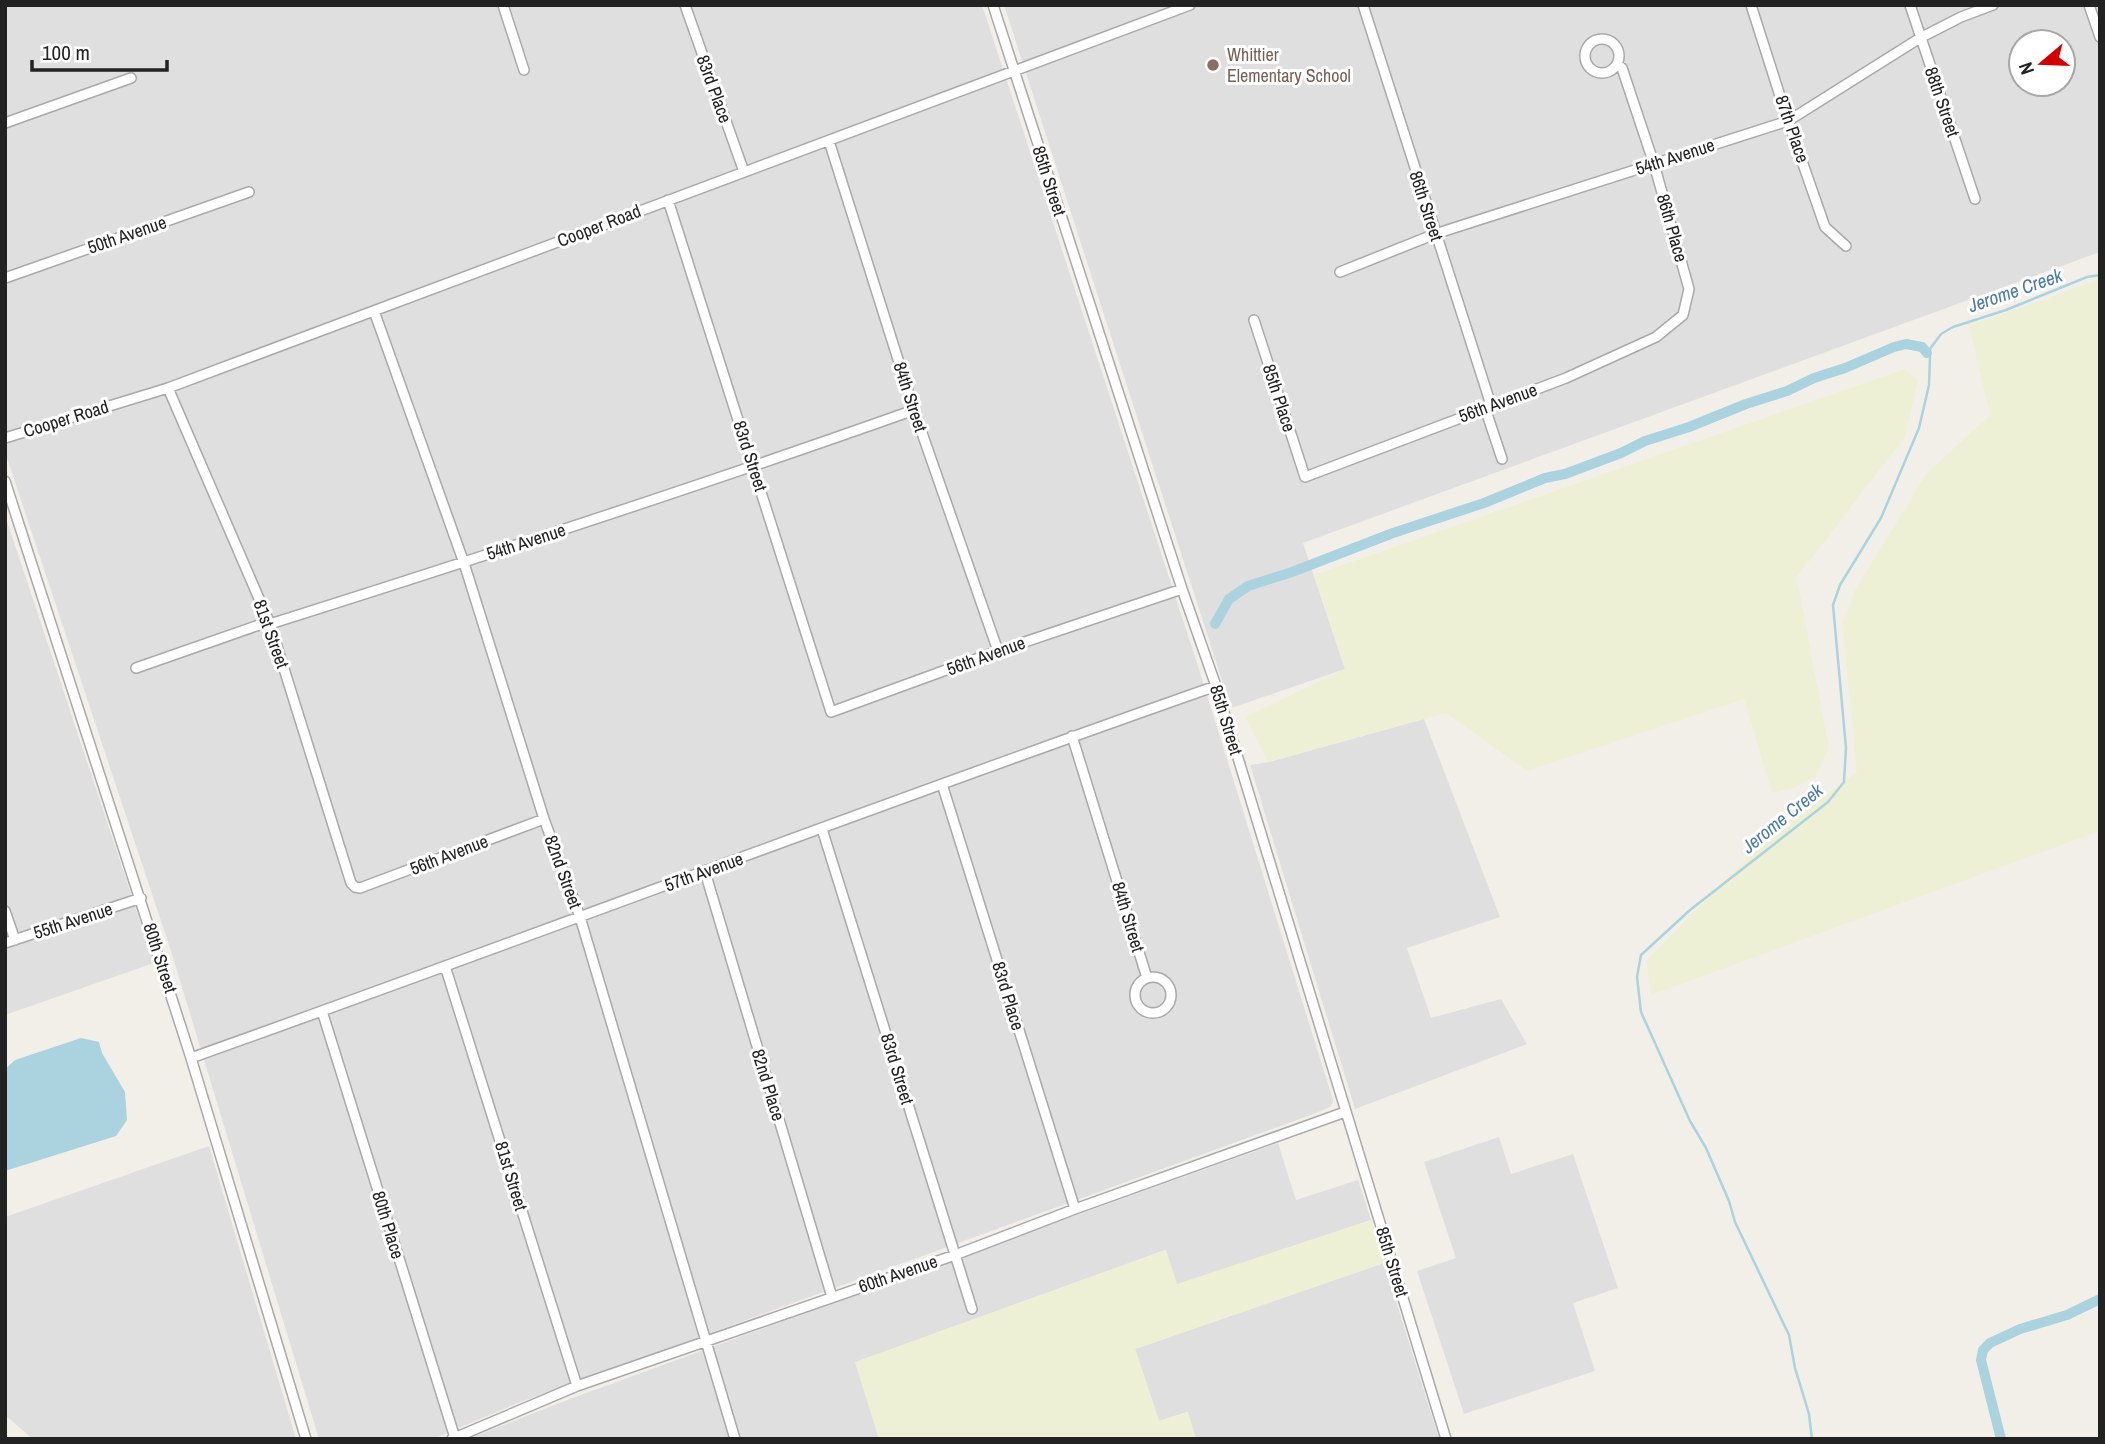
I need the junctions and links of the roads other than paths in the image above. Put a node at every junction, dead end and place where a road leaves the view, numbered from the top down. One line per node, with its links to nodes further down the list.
1 (503, 5): 13 (street)
2 (685, 5): 20 (street, 83rd Place)
3 (993, 5): 14 (street, 85th Street)
4 (1190, 5): 14 (street, Cooper Road)
5 (1363, 5): 24 (street, 86th Street)
6 (1751, 5): 16 (street, 87th Place)
7 (1910, 5): 11 (street, 88th Street)
8 (1993, 5): 11 (street, 54th Avenue)
9 (2089, 5): 10 (street)
10 (2100, 37)
11 (1920, 38): 16 (street, 54th Avenue); 22 (street, 88th Street)
12 (1617, 64): 19 (street, 86th Place)
13 (524, 70)
14 (1014, 72): 18 (street, Cooper Road); 40 (street, 85th Street)
15 (131, 78): 17 (street)
16 (1788, 121): 19 (street, 54th Avenue); 25 (street, 87th Place)
17 (5, 123)
18 (829, 141): 20 (street, Cooper Road); 33 (street, 84th Street)
19 (1654, 164): 24 (street, 54th Avenue); 29 (street, 86th Place)
20 (744, 172): 23 (street, Cooper Road)
21 (249, 192): 27 (street, 50th Avenue)
22 (1975, 199)
23 (668, 200): 28 (street, Cooper Road); 36 (street, 83rd Street)
24 (1435, 234): 26 (street, 54th Avenue); 32 (street, 86th Street)
25 (1846, 246)
26 (1340, 272)
27 (5, 278)
28 (374, 311): 31 (street, Cooper Road); 39 (street, 82nd Street)
29 (1683, 315): 32 (street, 56th Avenue)
30 (1254, 320): 37 (street, 85th Place)
31 (168, 388): 34 (street, Cooper Road); 41 (street, 81st Street)
32 (1488, 407): 35 (street, 86th Street); 37 (street, 56th Avenue)
33 (914, 410): 36 (street, 54th Avenue); 42 (street, 84th Street)
34 (5, 438)
35 (1502, 459)
36 (754, 467): 39 (street, 54th Avenue); 45 (street, 83rd Street)
37 (1305, 477)
38 (5, 481): 52 (street, 80th Street)
39 (464, 563): 41 (street, 54th Avenue); 48 (street, 82nd Street)
40 (1182, 589): 42 (street, 56th Avenue); 44 (street, 85th Street)
41 (270, 624): 43 (street, 54th Avenue); 51 (street, 81st Street)
42 (998, 651): 45 (street, 56th Avenue)
43 (136, 668)
44 (1216, 686): 46 (street, 57th Avenue); 60 (street, 85th Street)
45 (831, 712)
46 (1072, 736): 47 (street, 57th Avenue); 57 (street, 84th Street)
47 (942, 784): 49 (street, 57th Avenue); 61 (street, 83rd Place)
48 (544, 819): 51 (street, 56th Avenue); 54 (street, 82nd Street)
49 (822, 829): 50 (street, 57th Avenue); 62 (street, 83rd Street)
50 (705, 872): 54 (street, 57th Avenue); 63 (street, 82nd Place)
51 (355, 887)
52 (141, 898): 55 (street, 55th Avenue); 59 (street, 80th Street)
53 (5, 911): 55 (street)
54 (580, 917): 56 (street, 57th Avenue); 65 (street, 82nd Street)
55 (10, 942)
56 (445, 967): 58 (street, 57th Avenue); 66 (street, 81st Street)
57 (1147, 978): 57 (street)
58 (322, 1011): 59 (street, 57th Avenue); 67 (street, 80th Place)
59 (191, 1058): 68 (street, 80th Street)
60 (1345, 1112): 61 (street, 60th Avenue); 70 (street, 85th Street)
61 (1074, 1209): 62 (street, 60th Avenue)
62 (955, 1255): 63 (street, 60th Avenue); 64 (street, 83rd Street)
63 (832, 1297): 65 (street, 60th Avenue)
64 (972, 1309)
65 (706, 1340): 66 (street, 60th Avenue); 69 (street, 82nd Street)
66 (577, 1386): 67 (street, 60th Avenue)
67 (453, 1438)
68 (306, 1439)
69 (735, 1439)
70 (1446, 1439)

